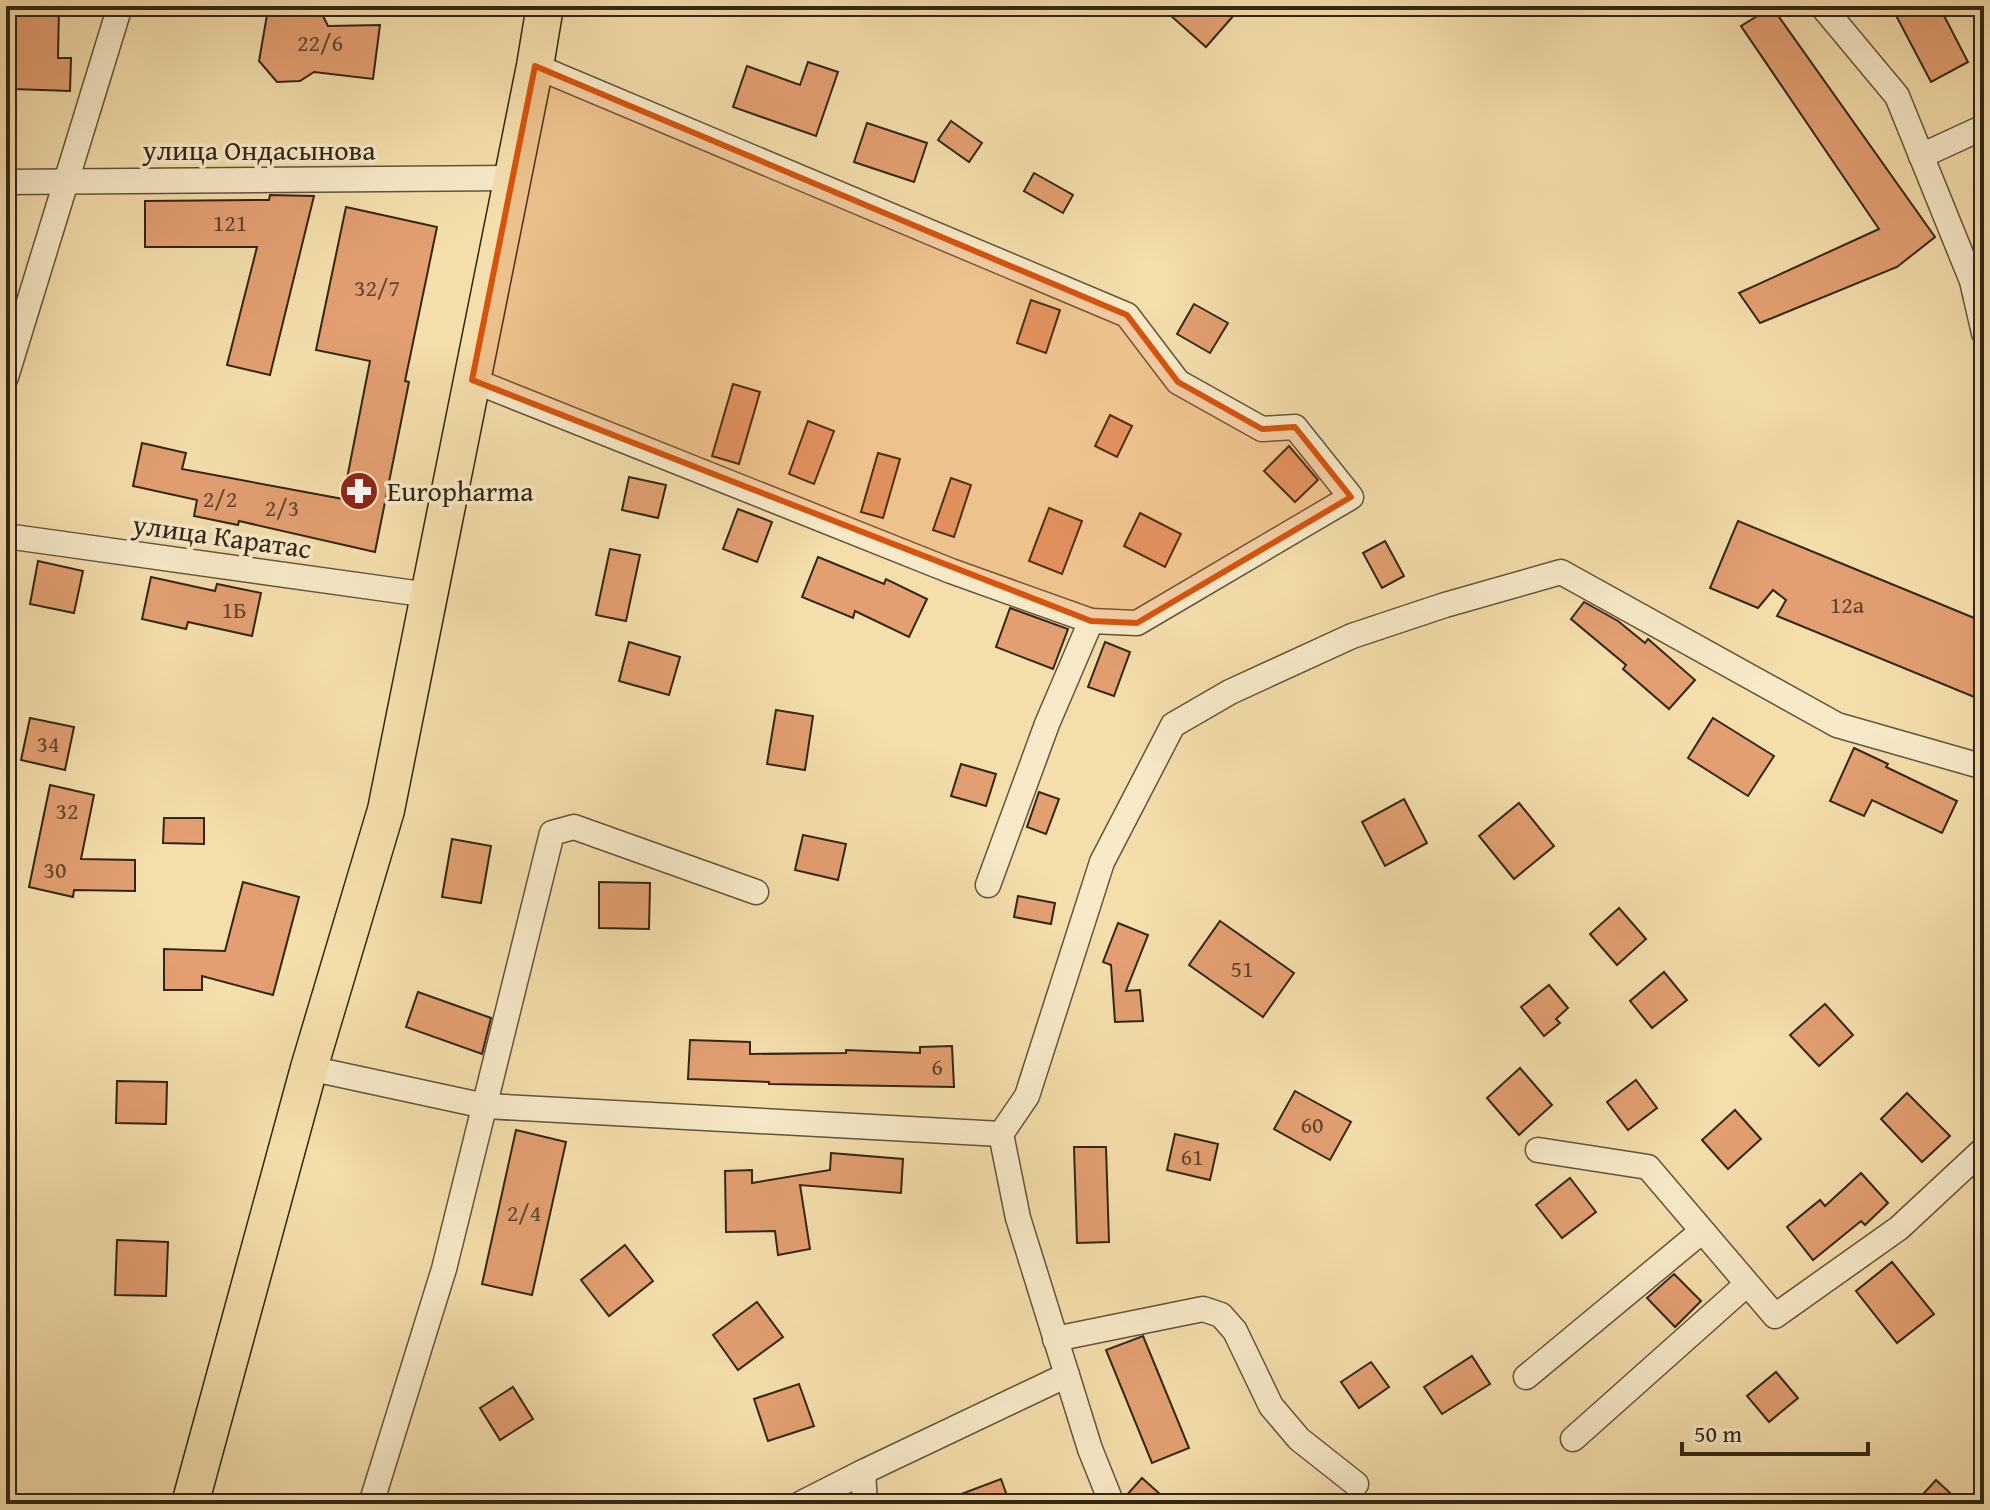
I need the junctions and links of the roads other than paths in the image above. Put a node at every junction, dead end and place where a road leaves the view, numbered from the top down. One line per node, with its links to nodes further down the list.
1 (120, 6): 8 (street)
2 (545, 6): 4 (highway)
3 (1822, 6): 6 (street)
4 (535, 66): 7 (highway); 15 (street)
5 (1984, 127): 6 (street)
6 (1921, 156): 10 (street)
7 (513, 178): 8 (street, улица Ондасынова); 12 (highway)
8 (65, 181): 9 (street, улица Ондасынова); 11 (street)
9 (6, 182)
10 (1984, 333)
11 (6, 377)
12 (472, 380): 14 (highway); 15 (street)
13 (6, 536): 14 (street, улица Каратас)
14 (429, 595): 19 (highway)
15 (1091, 621): 17 (street)
16 (1984, 767): 21 (street)
17 (988, 885)
18 (756, 892): 20 (street)
19 (309, 1068): 20 (street); 32 (highway)
20 (485, 1106): 21 (street); 33 (street)
21 (1001, 1134): 26 (street)
22 (1984, 1149): 25 (street)
23 (1538, 1150): 24 (street)
24 (1701, 1232): 25 (street); 28 (street)
25 (1747, 1284): 29 (street)
26 (1055, 1339): 27 (street); 31 (street)
27 (1067, 1375): 30 (street); 36 (street)
28 (1526, 1377)
29 (1573, 1439)
30 (863, 1472): 34 (street); 35 (street)
31 (1356, 1484)
32 (190, 1504)
33 (371, 1504)
34 (800, 1504)
35 (865, 1504)
36 (1112, 1504)

